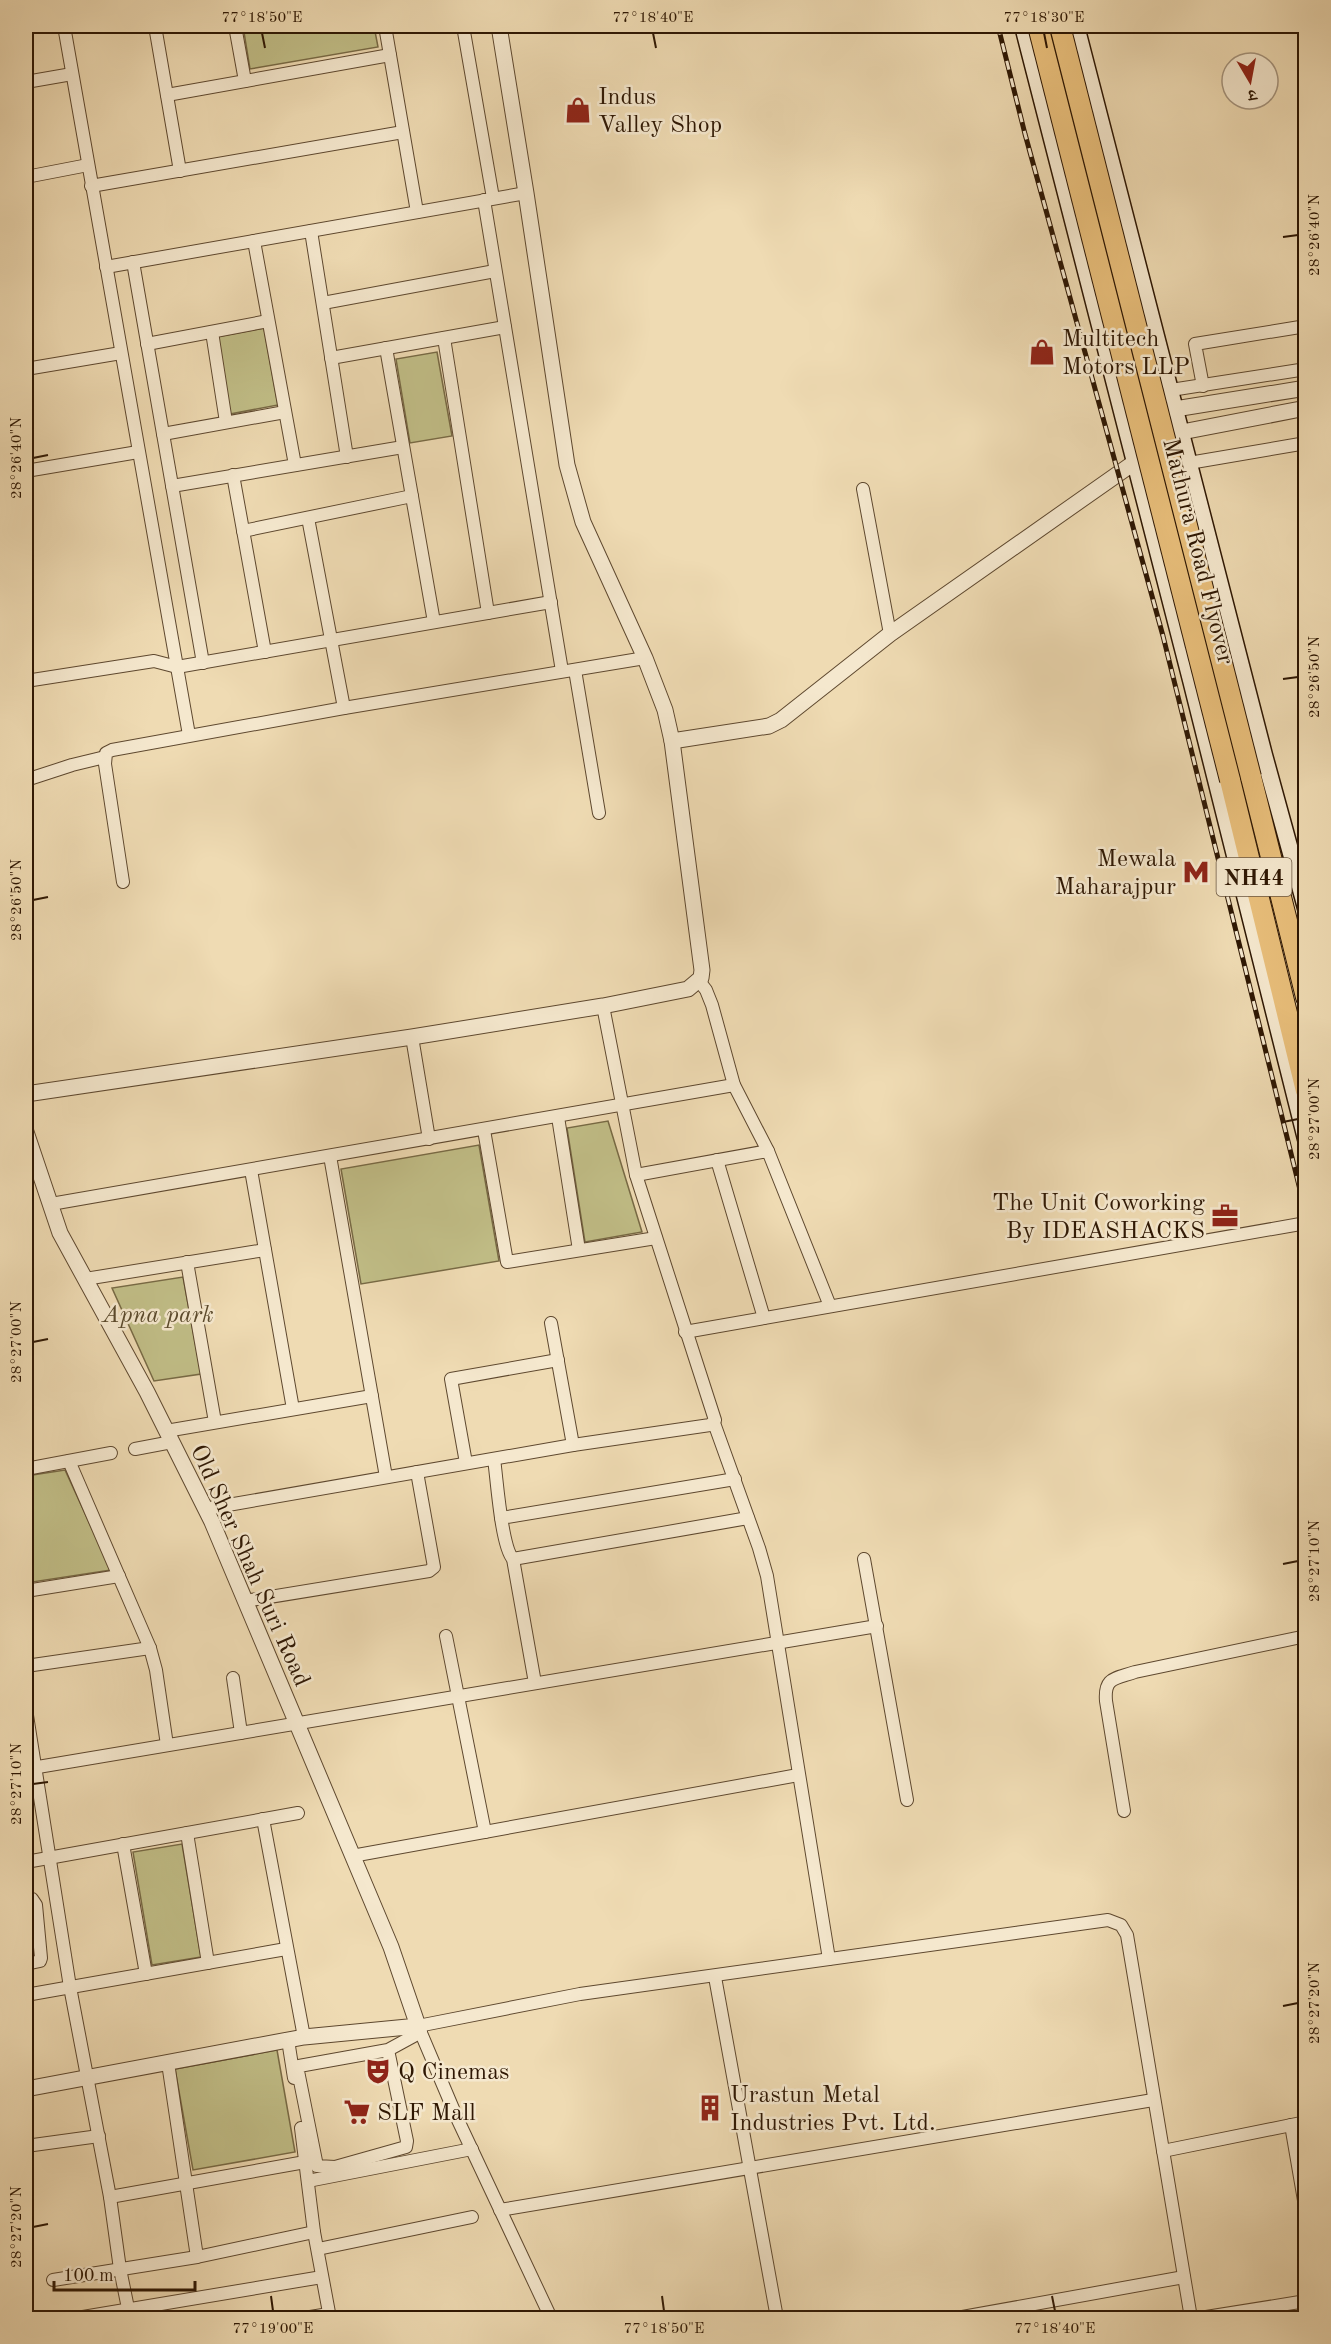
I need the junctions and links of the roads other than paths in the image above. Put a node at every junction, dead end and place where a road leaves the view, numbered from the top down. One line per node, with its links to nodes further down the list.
1 (64, 26): 12 (street)
2 (155, 26): 15 (street)
3 (235, 26): 13 (street)
4 (384, 26): 11 (street)
5 (463, 26): 22 (street)
6 (499, 26): 21 (street)
7 (1023, 26): 31 (main road)
8 (1038, 26): 90 (highway, Mathura Road Flyover / NH44, bridge)
9 (1060, 26): 86 (highway, Mathura Road Flyover / NH44, bridge)
10 (1076, 26): 29 (main road)
11 (390, 55): 13 (street); 16 (street)
12 (72, 74): 14 (street); 17 (street)
13 (245, 81): 15 (street)
14 (26, 82)
15 (167, 95): 18 (street)
16 (403, 132): 18 (street); 23 (street)
17 (88, 165): 19 (street); 20 (street)
18 (180, 171): 20 (street)
19 (26, 177)
20 (92, 186): 27 (street)
21 (526, 193): 22 (street); 72 (street)
22 (488, 199): 23 (street); 28 (street)
23 (417, 212): 24 (street)
24 (311, 231): 25 (street); 30 (street)
25 (254, 241): 26 (street); 32 (street)
26 (133, 262): 27 (street); 37 (street)
27 (106, 267): 39 (street)
28 (495, 271): 30 (street); 34 (street)
29 (1148, 302): 31 (main road); 45 (main road)
30 (322, 303): 40 (street)
31 (1097, 314): 56 (main road)
32 (268, 321): 35 (street); 48 (street)
33 (1305, 326): 43 (street)
34 (505, 327): 36 (street); 66 (street)
35 (212, 332): 37 (street); 49 (street)
36 (444, 338): 38 (street); 67 (street)
37 (147, 344): 51 (street)
38 (386, 348): 40 (street); 53 (street)
39 (121, 353): 41 (street); 54 (street)
40 (331, 358): 55 (street)
41 (26, 369)
42 (1305, 369): 43 (street)
43 (1203, 386): 45 (street)
44 (1305, 388): 47 (street)
45 (1171, 390): 47 (main road)
46 (1305, 408): 50 (street)
47 (1175, 410): 50 (main road)
48 (285, 412): 49 (street); 58 (street)
49 (226, 422): 51 (street)
50 (1182, 432): 57 (main road)
51 (163, 434): 61 (street)
52 (1305, 443): 57 (street)
53 (403, 447): 55 (street); 63 (street)
54 (138, 452): 59 (street); 74 (street)
55 (347, 457): 58 (street)
56 (1135, 462): 69 (street); 97 (main road)
57 (1189, 463): 84 (main road)
58 (295, 465): 60 (street)
59 (26, 471)
60 (233, 476): 61 (street); 65 (street)
61 (172, 486): 73 (street)
62 (863, 489): 69 (street)
63 (412, 496): 64 (street); 68 (street)
64 (308, 518): 65 (street); 70 (street)
65 (243, 531): 71 (street)
66 (551, 602): 67 (street); 75 (street)
67 (489, 613): 68 (street)
68 (434, 622): 70 (street)
69 (890, 634): 79 (street)
70 (332, 640): 71 (street); 77 (street)
71 (265, 652): 73 (street)
72 (645, 658): 75 (street); 79 (street)
73 (203, 663): 74 (street)
74 (177, 667): 76 (street); 78 (street)
75 (568, 671): 77 (street); 82 (street)
76 (26, 681)
77 (344, 708): 78 (street)
78 (189, 735): 80 (street)
79 (672, 741): 85 (street)
80 (105, 757): 81 (street); 83 (street)
81 (26, 780)
82 (598, 813)
83 (123, 882)
84 (1305, 908)
85 (699, 981): 87 (street); 89 (street)
86 (1305, 997)
87 (603, 1006): 88 (street); 92 (street)
88 (412, 1037): 91 (street); 96 (street)
89 (734, 1085): 92 (street); 98 (street)
90 (1305, 1091)
91 (26, 1094)
92 (623, 1106): 93 (street); 103 (street)
93 (558, 1117): 94 (street); 108 (street)
94 (484, 1130): 96 (street); 108 (street)
95 (27, 1138): 100 (street, Old Sher Shah Suri Road)
96 (429, 1139): 99 (street)
97 (1305, 1139)
98 (768, 1151): 101 (street); 111 (street)
99 (330, 1156): 102 (street); 116 (street)
100 (30, 1158): 104 (street, Old Sher Shah Suri Road)
101 (717, 1160): 103 (street); 112 (street)
102 (251, 1170): 104 (street); 107 (street)
103 (636, 1175): 106 (street)
104 (51, 1204): 110 (street, Old Sher Shah Suri Road)
105 (1305, 1223): 111 (street)
106 (656, 1238): 108 (street); 114 (street)
107 (265, 1250): 109 (street); 117 (street)
108 (579, 1251)
109 (187, 1262): 110 (street); 118 (street)
110 (86, 1279): 120 (street, Old Sher Shah Suri Road)
111 (830, 1306): 112 (street)
112 (764, 1318): 114 (street)
113 (551, 1323): 115 (street)
114 (685, 1332): 119 (street)
115 (558, 1360): 121 (street); 126 (street)
116 (372, 1396): 117 (street); 129 (street)
117 (293, 1409): 118 (street)
118 (215, 1422): 120 (street)
119 (714, 1423): 121 (street); 130 (street)
120 (169, 1436): 122 (street); 131 (street, Old Sher Shah Suri Road)
121 (573, 1445): 124 (street)
122 (135, 1449)
123 (111, 1453): 125 (street)
124 (494, 1458): 126 (street); 132 (street)
125 (69, 1461): 127 (street); 136 (street)
126 (466, 1463): 128 (street)
127 (26, 1469)
128 (417, 1472): 129 (street); 138 (street)
129 (386, 1477): 131 (street)
130 (735, 1479): 132 (street); 133 (street)
131 (205, 1509): 138 (street, Old Sher Shah Suri Road)
132 (501, 1518): 134 (street)
133 (748, 1518): 134 (street); 142 (street)
134 (513, 1559): 146 (street)
135 (864, 1559): 139 (street)
136 (119, 1576): 137 (street); 143 (street)
137 (26, 1591)
138 (245, 1601): 149 (street, Old Sher Shah Suri Road)
139 (877, 1626): 142 (street); 154 (street)
140 (446, 1636): 147 (street)
141 (1305, 1636): 155 (street)
142 (778, 1642): 146 (street); 153 (street)
143 (150, 1648): 144 (street); 151 (street)
144 (26, 1666)
145 (233, 1678): 150 (street)
146 (535, 1683): 147 (street)
147 (459, 1696): 149 (street); 158 (street)
148 (26, 1709): 152 (street)
149 (297, 1724): 150 (street); 161 (street, Old Sher Shah Suri Road)
150 (241, 1733): 151 (street)
151 (167, 1745): 152 (street)
152 (30, 1768): 162 (street)
153 (798, 1775): 158 (street); 166 (street)
154 (907, 1800)
155 (1124, 1811)
156 (298, 1812): 157 (street)
157 (263, 1819): 159 (street); 165 (street)
158 (485, 1832): 161 (street)
159 (187, 1833): 160 (street); 167 (street)
160 (123, 1844): 162 (street); 169 (street)
161 (352, 1856): 173 (street, Old Sher Shah Suri Road)
162 (49, 1858): 163 (street); 171 (street)
163 (26, 1862)
164 (26, 1898): 168 (street)
165 (286, 1949): 167 (street); 174 (street)
166 (829, 1959): 170 (street); 179 (street)
167 (208, 1963): 169 (street)
168 (26, 1964)
169 (146, 1974): 171 (street)
170 (714, 1977): 173 (street); 187 (street)
171 (70, 1987): 172 (street); 177 (street)
172 (26, 1995)
173 (419, 2029): 174 (street); 175 (street); 184 (street)
174 (296, 2039): 176 (street); 186 (street)
175 (388, 2049): 175 (street)
176 (168, 2063): 177 (street); 189 (street)
177 (88, 2077): 178 (street); 182 (street)
178 (26, 2089)
179 (1153, 2100): 185 (street); 187 (street)
180 (1305, 2122): 181 (street)
181 (1291, 2125): 185 (street); 192 (street)
182 (99, 2136): 183 (street); 190 (street)
183 (26, 2146)
184 (472, 2149): 188 (street); 191 (street)
185 (1162, 2151): 199 (street)
186 (306, 2162): 188 (street); 189 (street)
187 (749, 2168): 191 (street); 208 (street)
188 (308, 2181): 194 (street)
189 (185, 2184): 190 (street); 196 (street)
190 (110, 2198): 197 (street)
191 (500, 2210): 207 (street)
192 (1305, 2212)
193 (472, 2217): 195 (street)
194 (314, 2232): 195 (street); 196 (street)
195 (318, 2249): 198 (street)
196 (197, 2256): 197 (street)
197 (120, 2269): 200 (street); 202 (street)
198 (322, 2277): 202 (street); 204 (street)
199 (1184, 2277): 203 (street); 210 (street)
200 (53, 2280)
201 (1305, 2301): 211 (street)
202 (129, 2314): 205 (street)
203 (1004, 2314): 209 (street)
204 (330, 2316): 206 (street)
205 (77, 2319)
206 (304, 2319)
207 (551, 2319)
208 (777, 2319)
209 (957, 2319)
210 (1191, 2319)
211 (1200, 2319)

